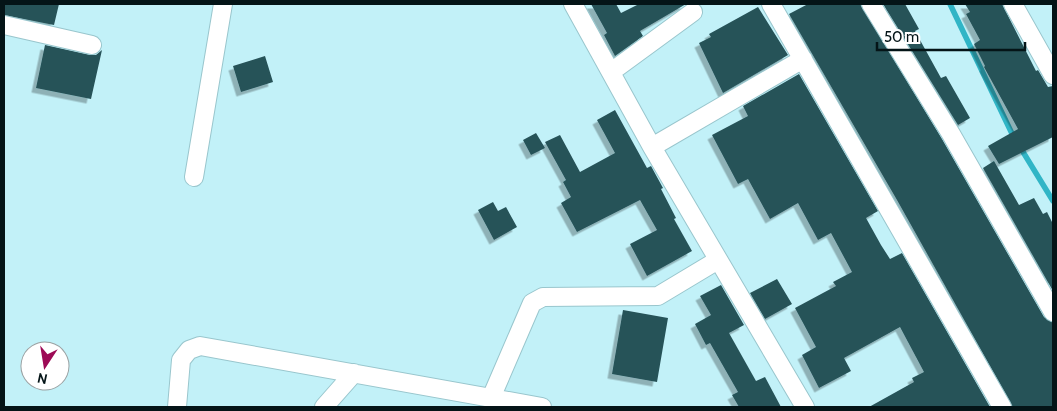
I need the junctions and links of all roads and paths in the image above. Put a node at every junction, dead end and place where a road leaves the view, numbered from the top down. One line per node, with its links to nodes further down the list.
1 (223, 4): 13 (street)
2 (573, 4): 10 (street)
3 (771, 4): 9 (street)
4 (871, 4): 15 (street)
5 (1013, 4): 11 (street)
6 (693, 12): 10 (street)
7 (4, 25): 8 (street)
8 (92, 45)
9 (803, 59): 12 (street); 22 (street)
10 (610, 72): 12 (street)
11 (1053, 75)
12 (652, 147): 14 (street)
13 (194, 177)
14 (718, 260): 17 (street); 21 (street)
15 (1053, 312)
16 (354, 373): 17 (street); 18 (street); 19 (street)
17 (491, 398): 20 (street)
18 (177, 407)
19 (324, 407)
20 (542, 407)
21 (805, 407)
22 (1002, 407)

